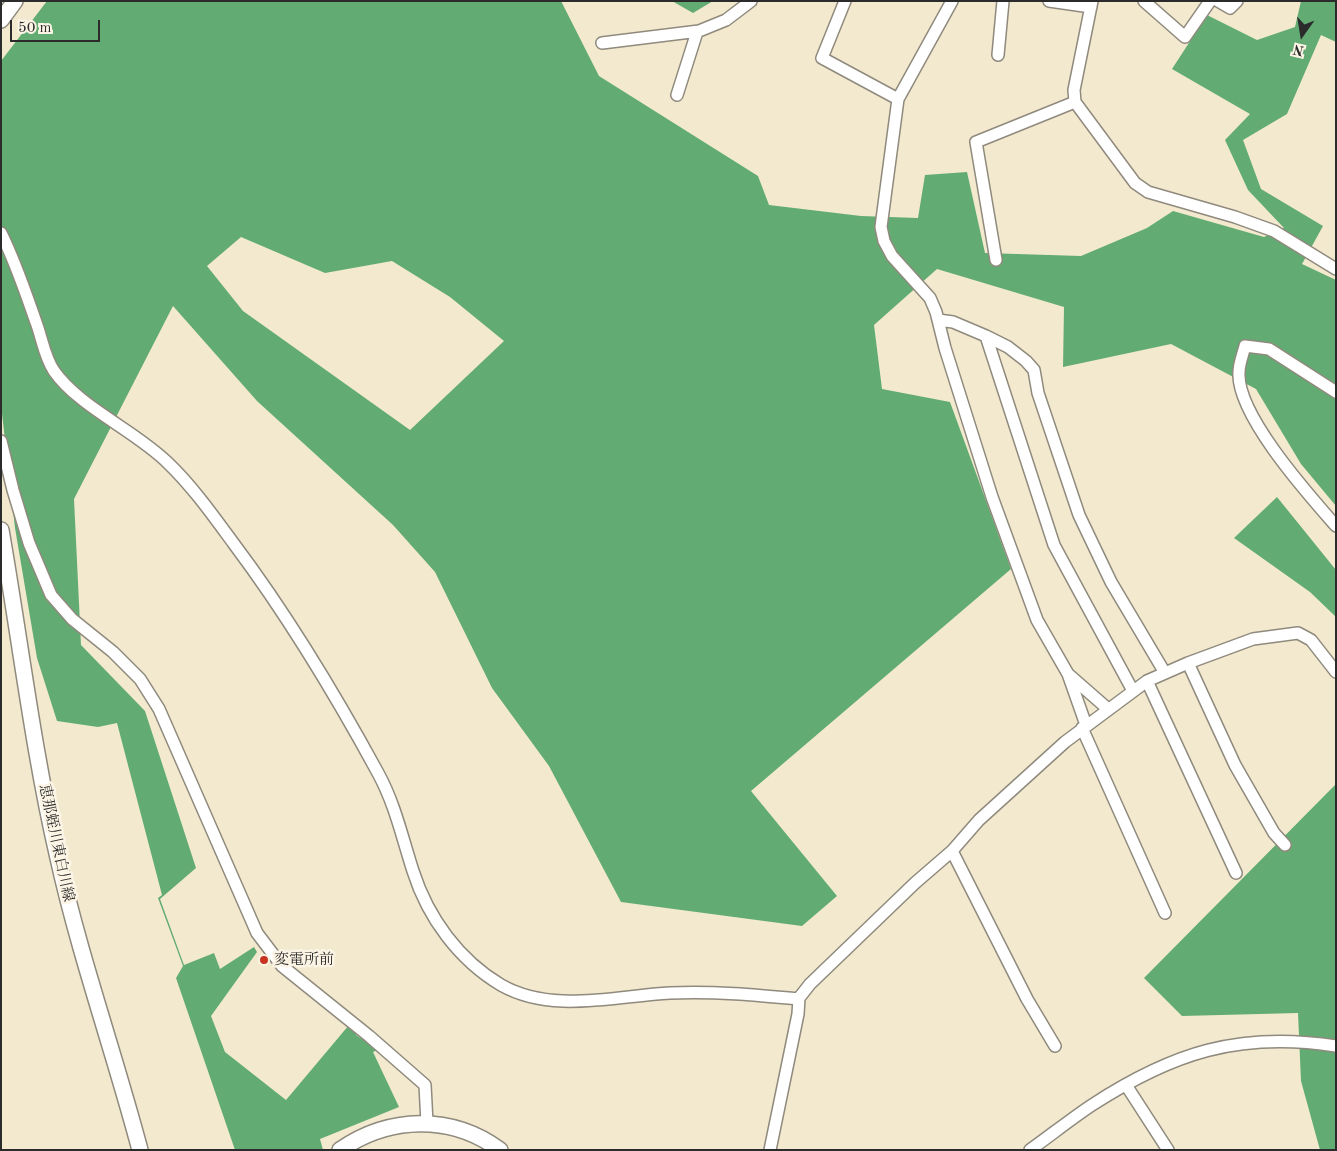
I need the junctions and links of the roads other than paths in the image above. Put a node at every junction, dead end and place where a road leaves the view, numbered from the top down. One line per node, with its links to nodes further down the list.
1 (15, 1): 12 (main road)
2 (751, 1): 13 (street)
3 (845, 1): 17 (street)
4 (952, 1): 17 (street)
5 (1002, 1): 15 (street)
6 (1049, 1): 11 (street)
7 (1144, 1): 8 (street)
8 (1210, 1)
9 (1218, 1): 10 (street)
10 (1237, 1)
11 (1092, 4): 18 (street)
12 (1, 20)
13 (697, 32): 14 (street); 16 (street)
14 (602, 43)
15 (998, 55)
16 (677, 95)
17 (898, 99): 22 (street)
18 (1075, 102): 20 (street); 21 (street)
19 (1, 233): 40 (street)
20 (996, 260)
21 (1336, 269)
22 (938, 320): 23 (street); 31 (street)
23 (986, 336): 30 (street); 33 (street)
24 (1336, 392): 26 (street)
25 (1, 441): 44 (street)
26 (1336, 526)
27 (1, 530): 45 (main road, 恵那蛭川東白川線)
28 (1188, 663): 29 (street); 30 (street); 36 (street)
29 (1336, 672)
30 (1165, 673): 32 (street)
31 (1068, 674): 34 (street); 35 (street)
32 (1147, 681): 33 (street); 38 (street)
33 (1133, 691): 34 (street)
34 (1108, 709): 35 (street)
35 (1084, 726): 37 (street); 39 (street)
36 (1285, 845)
37 (952, 851): 40 (street); 41 (street)
38 (1236, 873)
39 (1165, 913)
40 (798, 999): 48 (street)
41 (1054, 1046)
42 (1336, 1046): 43 (street)
43 (1126, 1085): 49 (street); 50 (street)
44 (427, 1123): 46 (main road); 47 (main road)
45 (140, 1150)
46 (340, 1150)
47 (500, 1150)
48 (770, 1150)
49 (1030, 1150)
50 (1168, 1150)

